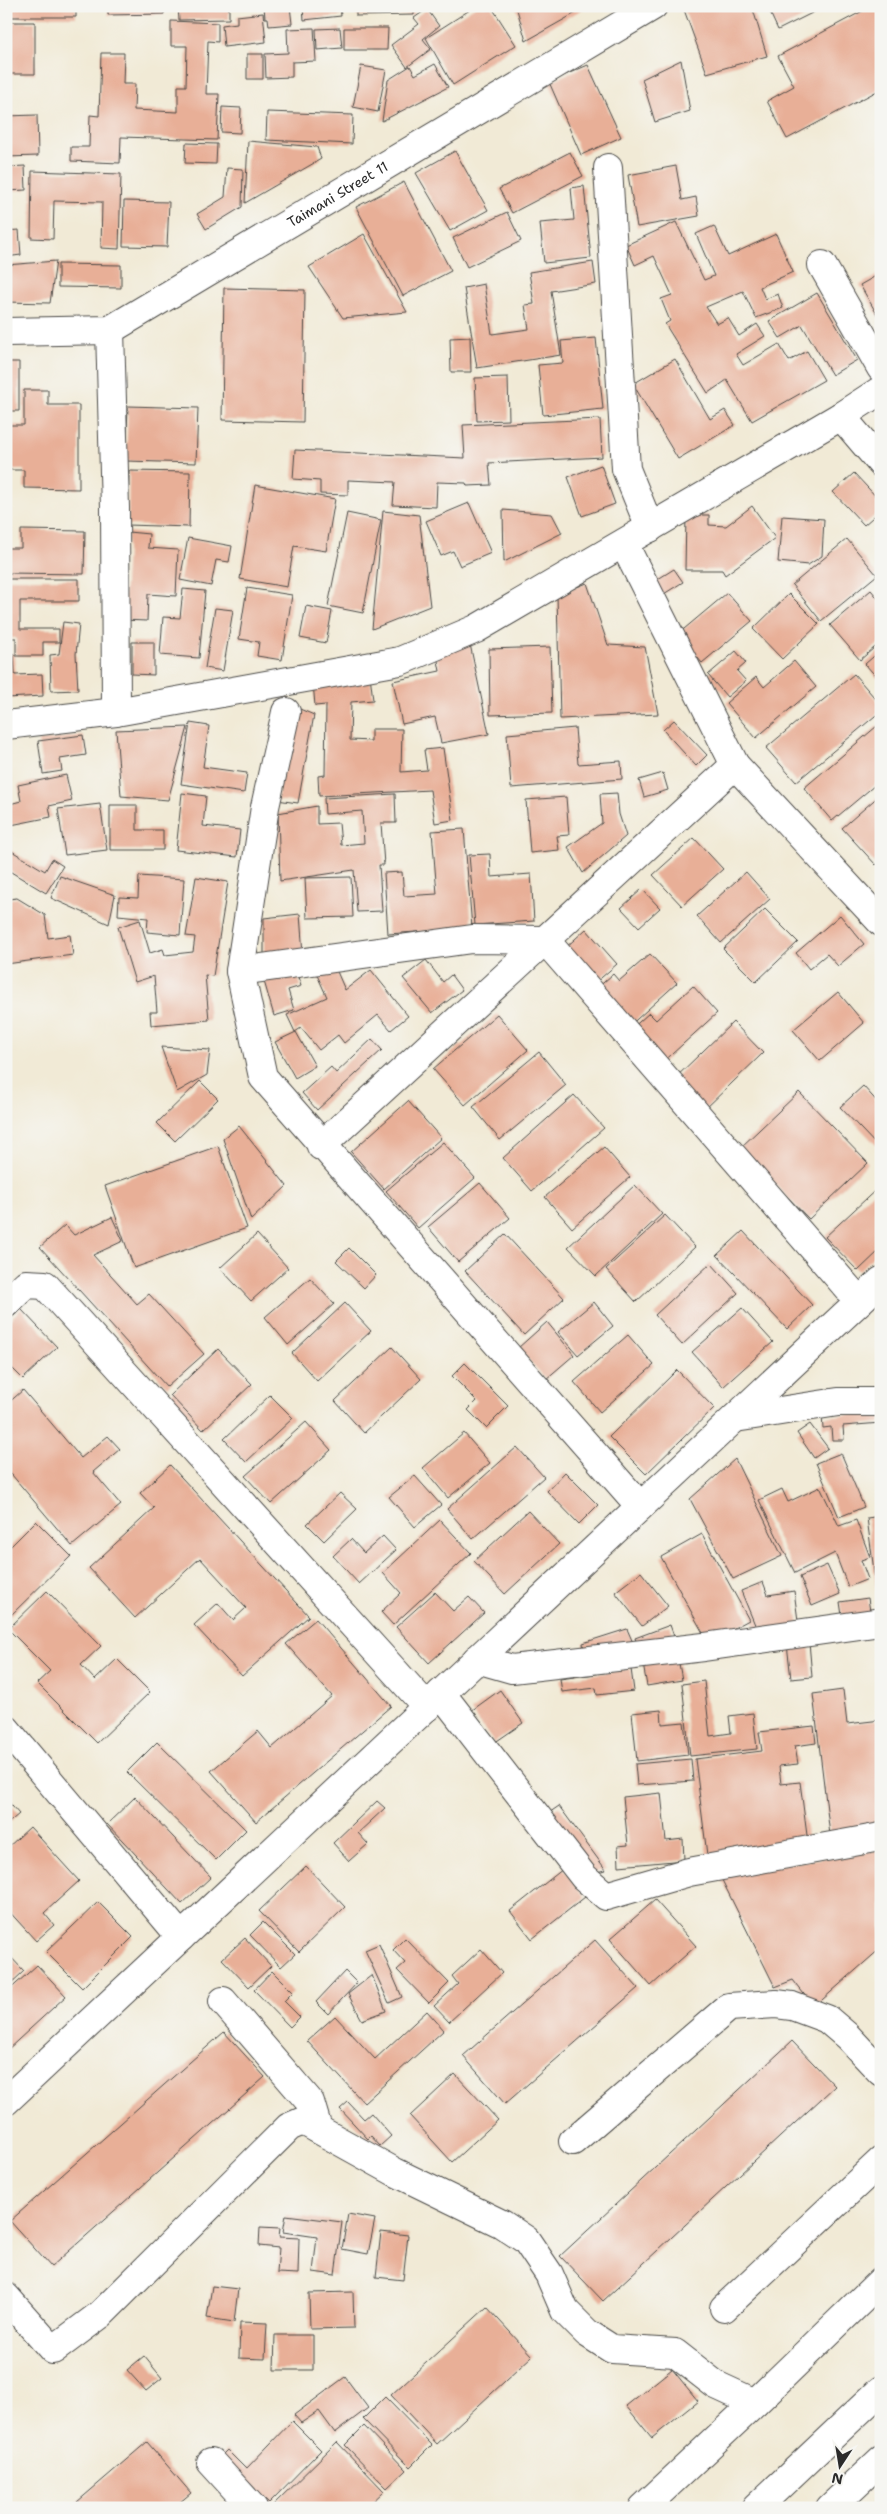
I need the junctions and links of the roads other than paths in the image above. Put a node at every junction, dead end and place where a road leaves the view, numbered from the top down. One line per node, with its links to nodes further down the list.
1 (653, 6): 4 (street, Taimani Street 11)
2 (608, 168): 10 (street)
3 (822, 265): 6 (street)
4 (110, 330): 5 (street, Taimani Street 11); 12 (street)
5 (6, 332)
6 (881, 368)
7 (881, 390): 8 (street)
8 (841, 416): 9 (street); 10 (street)
9 (881, 463)
10 (650, 528): 11 (street)
11 (624, 544): 12 (street); 15 (street)
12 (116, 712): 14 (street)
13 (286, 712): 18 (street)
14 (6, 724)
15 (734, 765): 16 (street); 17 (street)
16 (881, 922)
17 (544, 940): 18 (street); 19 (street); 21 (street)
18 (240, 971): 19 (street)
19 (321, 1146): 25 (street)
20 (881, 1281): 21 (street)
21 (860, 1301): 24 (street)
22 (6, 1303): 28 (street)
23 (881, 1402): 24 (street)
24 (735, 1418): 25 (street)
25 (640, 1506): 27 (street)
26 (881, 1622): 27 (street)
27 (478, 1659): 28 (street)
28 (434, 1700): 30 (street); 31 (street)
29 (6, 1729): 31 (street)
30 (881, 1837)
31 (181, 1937): 34 (street)
32 (223, 2001): 35 (street)
33 (881, 2072): 36 (street)
34 (6, 2101)
35 (318, 2129): 39 (street); 42 (street)
36 (573, 2142)
37 (881, 2162): 40 (street)
38 (881, 2281): 42 (street)
39 (6, 2296)
40 (724, 2308)
41 (881, 2390): 47 (street)
42 (756, 2403): 46 (street)
43 (881, 2460): 48 (street)
44 (210, 2462): 45 (street)
45 (253, 2508)
46 (643, 2508)
47 (756, 2508)
48 (830, 2508)

